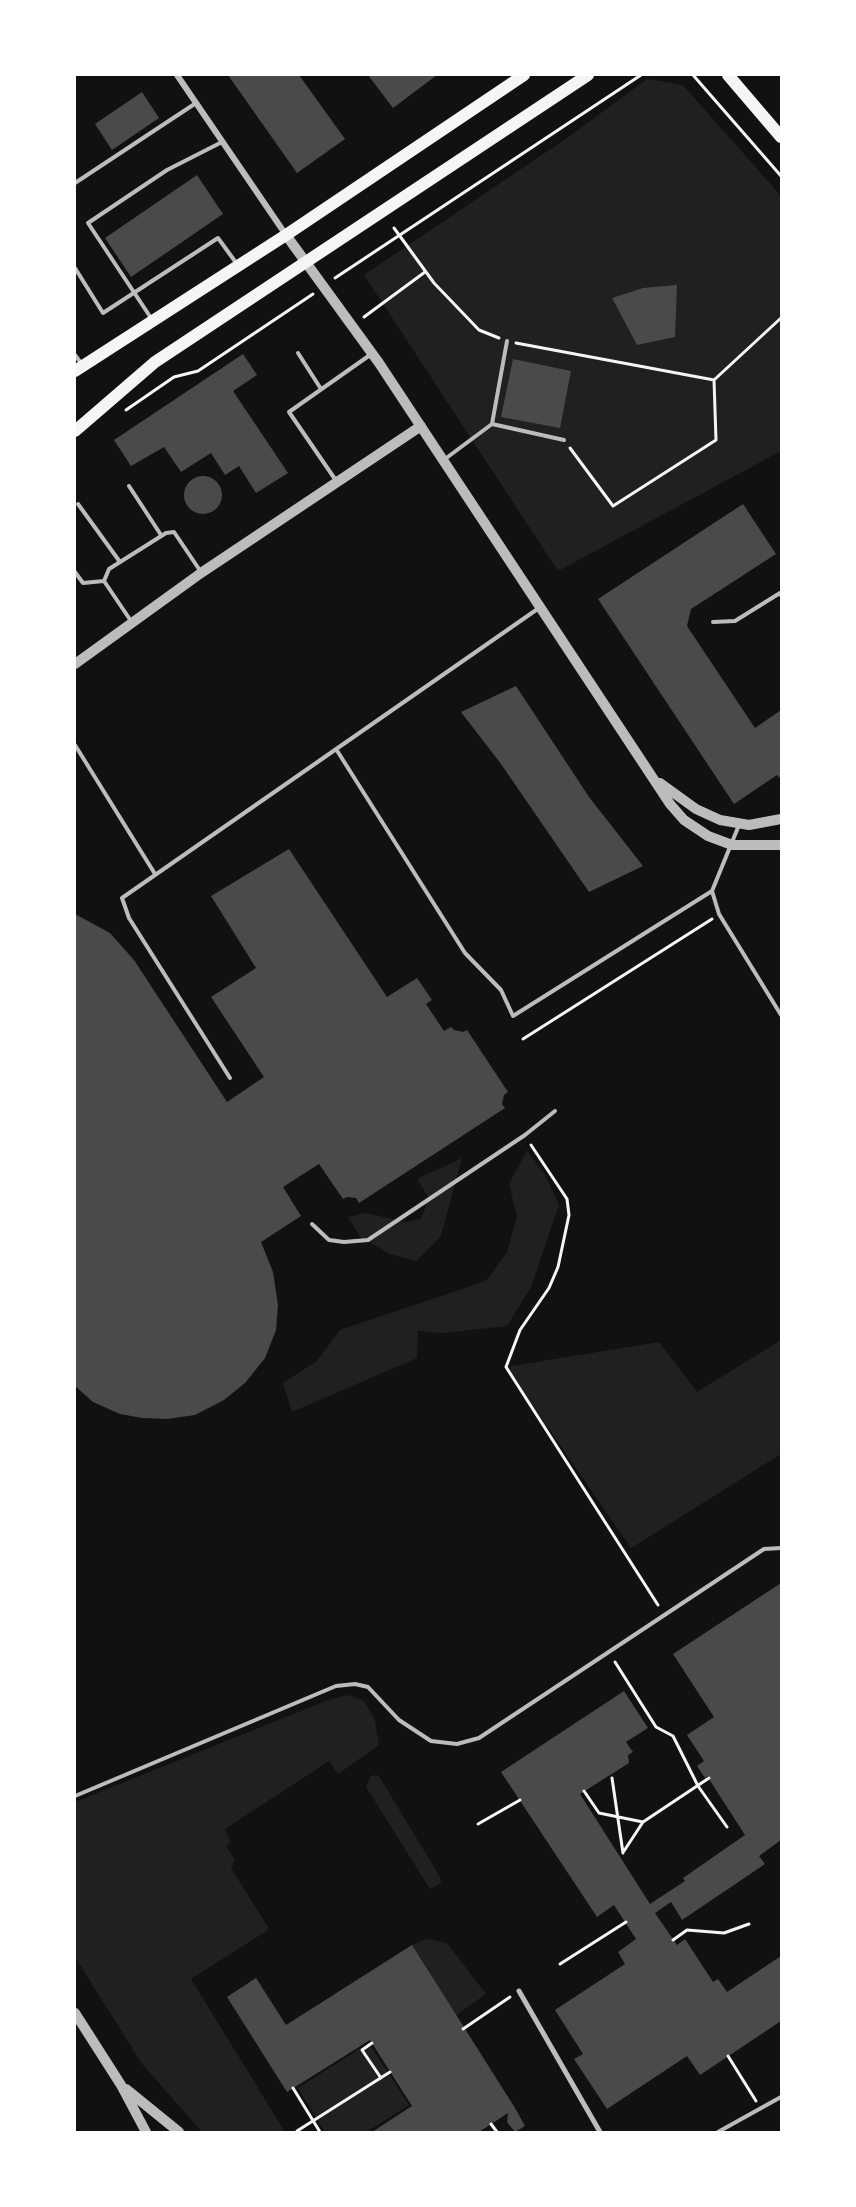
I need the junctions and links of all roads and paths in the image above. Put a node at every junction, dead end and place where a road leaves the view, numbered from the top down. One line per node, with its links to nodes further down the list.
1 (177, 75): 7 (street)
2 (524, 75): 13 (main road)
3 (588, 75): 15 (main road)
4 (641, 75): 14 (path)
5 (693, 75): 10 (path)
6 (729, 75): 8 (main road)
7 (196, 103): 9 (street); 11 (lane)
8 (781, 136)
9 (223, 142): 13 (street); 20 (lane)
10 (781, 176)
11 (75, 183)
12 (394, 228): 14 (path)
13 (286, 235): 15 (street); 16 (main road)
14 (399, 237): 18 (path); 19 (path)
15 (305, 262): 19 (street); 34 (main road)
16 (238, 266): 20 (lane); 22 (main road)
17 (75, 268): 20 (lane)
18 (425, 272): 23 (path); 24 (path)
19 (323, 287): 23 (street); 31 (path)
20 (135, 294): 22 (lane)
21 (781, 318): 29 (path)
22 (153, 321): 28 (main road)
23 (352, 326): 26 (street)
24 (507, 341): 29 (path); 32 (lane)
25 (298, 353): 30 (lane)
26 (372, 353): 30 (lane); 33 (street)
27 (75, 355): 28 (lane)
28 (79, 369)
29 (714, 380): 35 (path)
30 (321, 389): 37 (lane)
31 (123, 411)
32 (492, 424): 35 (lane); 36 (lane)
33 (421, 426): 36 (street); 37 (street)
34 (75, 431)
35 (564, 440)
36 (443, 460): 46 (street)
37 (338, 482): 43 (street)
38 (129, 486): 40 (lane)
39 (78, 504): 41 (lane)
40 (161, 536): 41 (lane); 43 (lane)
41 (120, 562): 44 (lane)
42 (75, 572): 44 (lane)
43 (201, 573): 47 (street)
44 (104, 581): 47 (lane)
45 (781, 595): 48 (lane)
46 (540, 607): 51 (lane); 52 (street)
47 (131, 622): 49 (street)
48 (713, 622)
49 (75, 664)
50 (75, 745): 57 (lane)
51 (336, 749): 57 (lane); 58 (lane)
52 (652, 777): 54 (street); 55 (street)
53 (781, 819): 54 (street)
54 (740, 824): 55 (lane)
55 (732, 845): 56 (street); 58 (lane)
56 (781, 845)
57 (155, 874): 62 (lane)
58 (712, 891): 59 (lane)
59 (719, 914): 60 (lane); 61 (path)
60 (781, 1015)
61 (523, 1039)
62 (230, 1078)
63 (555, 1111): 64 (lane)
64 (525, 1135): 65 (lane); 67 (path)
65 (312, 1224)
66 (781, 1548): 67 (lane)
67 (664, 1615): 68 (lane)
68 (608, 1650): 71 (path); 73 (lane)
69 (612, 1778): 75 (path)
70 (709, 1779): 71 (path)
71 (698, 1786): 76 (path); 78 (path)
72 (584, 1791): 75 (path)
73 (75, 1796)
74 (520, 1800): 77 (path)
75 (618, 1818): 76 (path); 76 (path)
76 (643, 1822)
77 (478, 1824)
78 (727, 1827)
79 (626, 1922): 82 (path)
80 (749, 1924): 81 (path)
81 (673, 1940)
82 (560, 1964)
83 (519, 1991): 85 (path); 101 (street)
84 (75, 2013): 90 (street)
85 (463, 2029)
86 (372, 2043): 89 (path)
87 (728, 2056): 93 (path)
88 (390, 2072): 89 (path)
89 (381, 2078): 94 (path)
90 (121, 2085): 97 (street); 98 (street)
91 (293, 2088): 94 (path)
92 (781, 2097): 93 (lane)
93 (760, 2109): 102 (lane)
94 (313, 2121): 96 (path); 99 (path)
95 (491, 2124): 100 (path)
96 (297, 2131)
97 (146, 2132)
98 (179, 2132)
99 (320, 2132)
100 (497, 2132)
101 (600, 2132)
102 (718, 2132)

